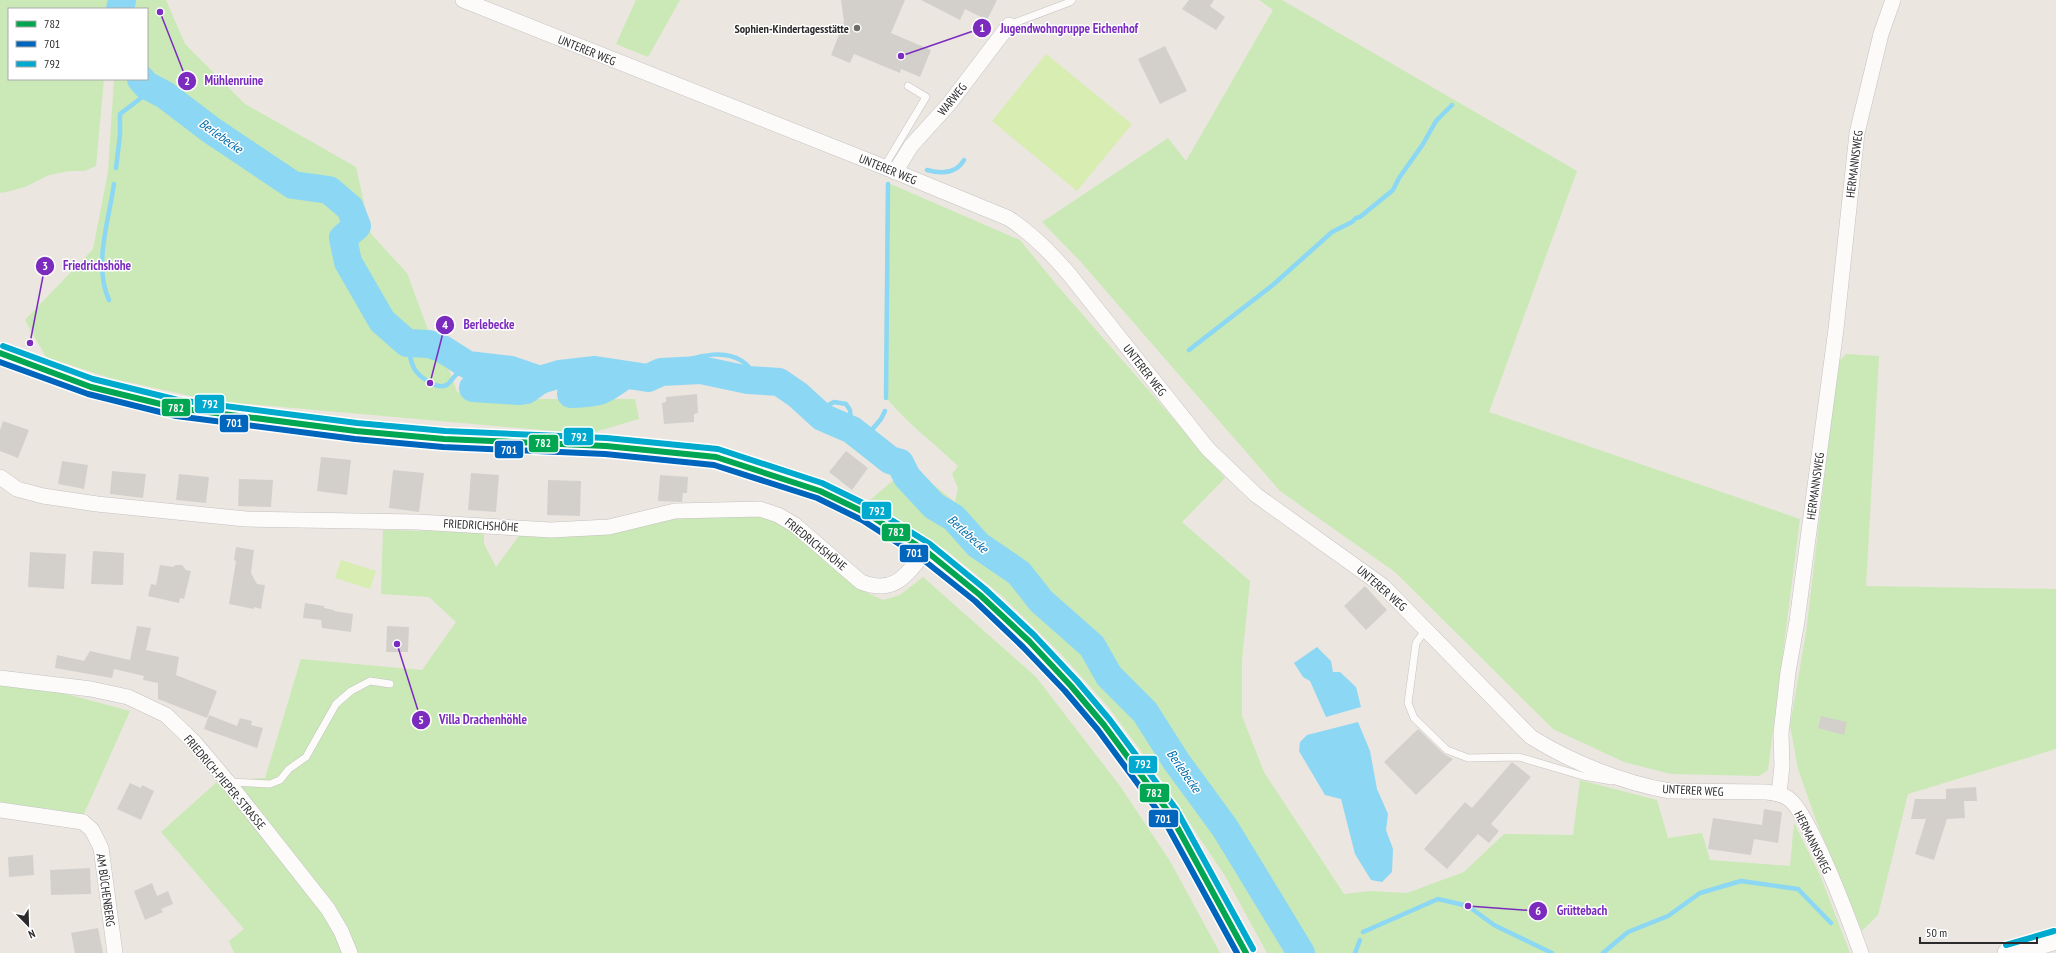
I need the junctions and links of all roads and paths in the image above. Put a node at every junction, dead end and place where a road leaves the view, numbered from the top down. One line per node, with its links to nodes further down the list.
1 (463, 0): 6 (street, UNTERER WEG)
2 (1072, 0): 4 (lane)
3 (1893, 0): 15 (street, HERMANNSWEG)
4 (1009, 25): 6 (street, WARWEG)
5 (908, 86): 6 (lane)
6 (890, 169): 10 (street, UNTERER WEG)
7 (0, 353): 9 (main road)
8 (0, 477): 9 (street, FRIEDRICHSHÖHE)
9 (926, 551): 20 (main road)
10 (1426, 629): 13 (street, UNTERER WEG); 13 (lane)
11 (0, 678): 14 (street, FRIEDRICH-PIEPER-STRASSE)
12 (390, 684): 14 (lane)
13 (1617, 777): 15 (street, UNTERER WEG)
14 (227, 781): 19 (street, FRIEDRICH-PIEPER-STRASSE)
15 (1779, 794): 21 (street, HERMANNSWEG)
16 (0, 810): 18 (street, AM BÜCHENBERG)
17 (2056, 939): 22 (main road)
18 (115, 953)
19 (350, 953)
20 (1246, 953)
21 (1861, 953)
22 (2008, 953)

